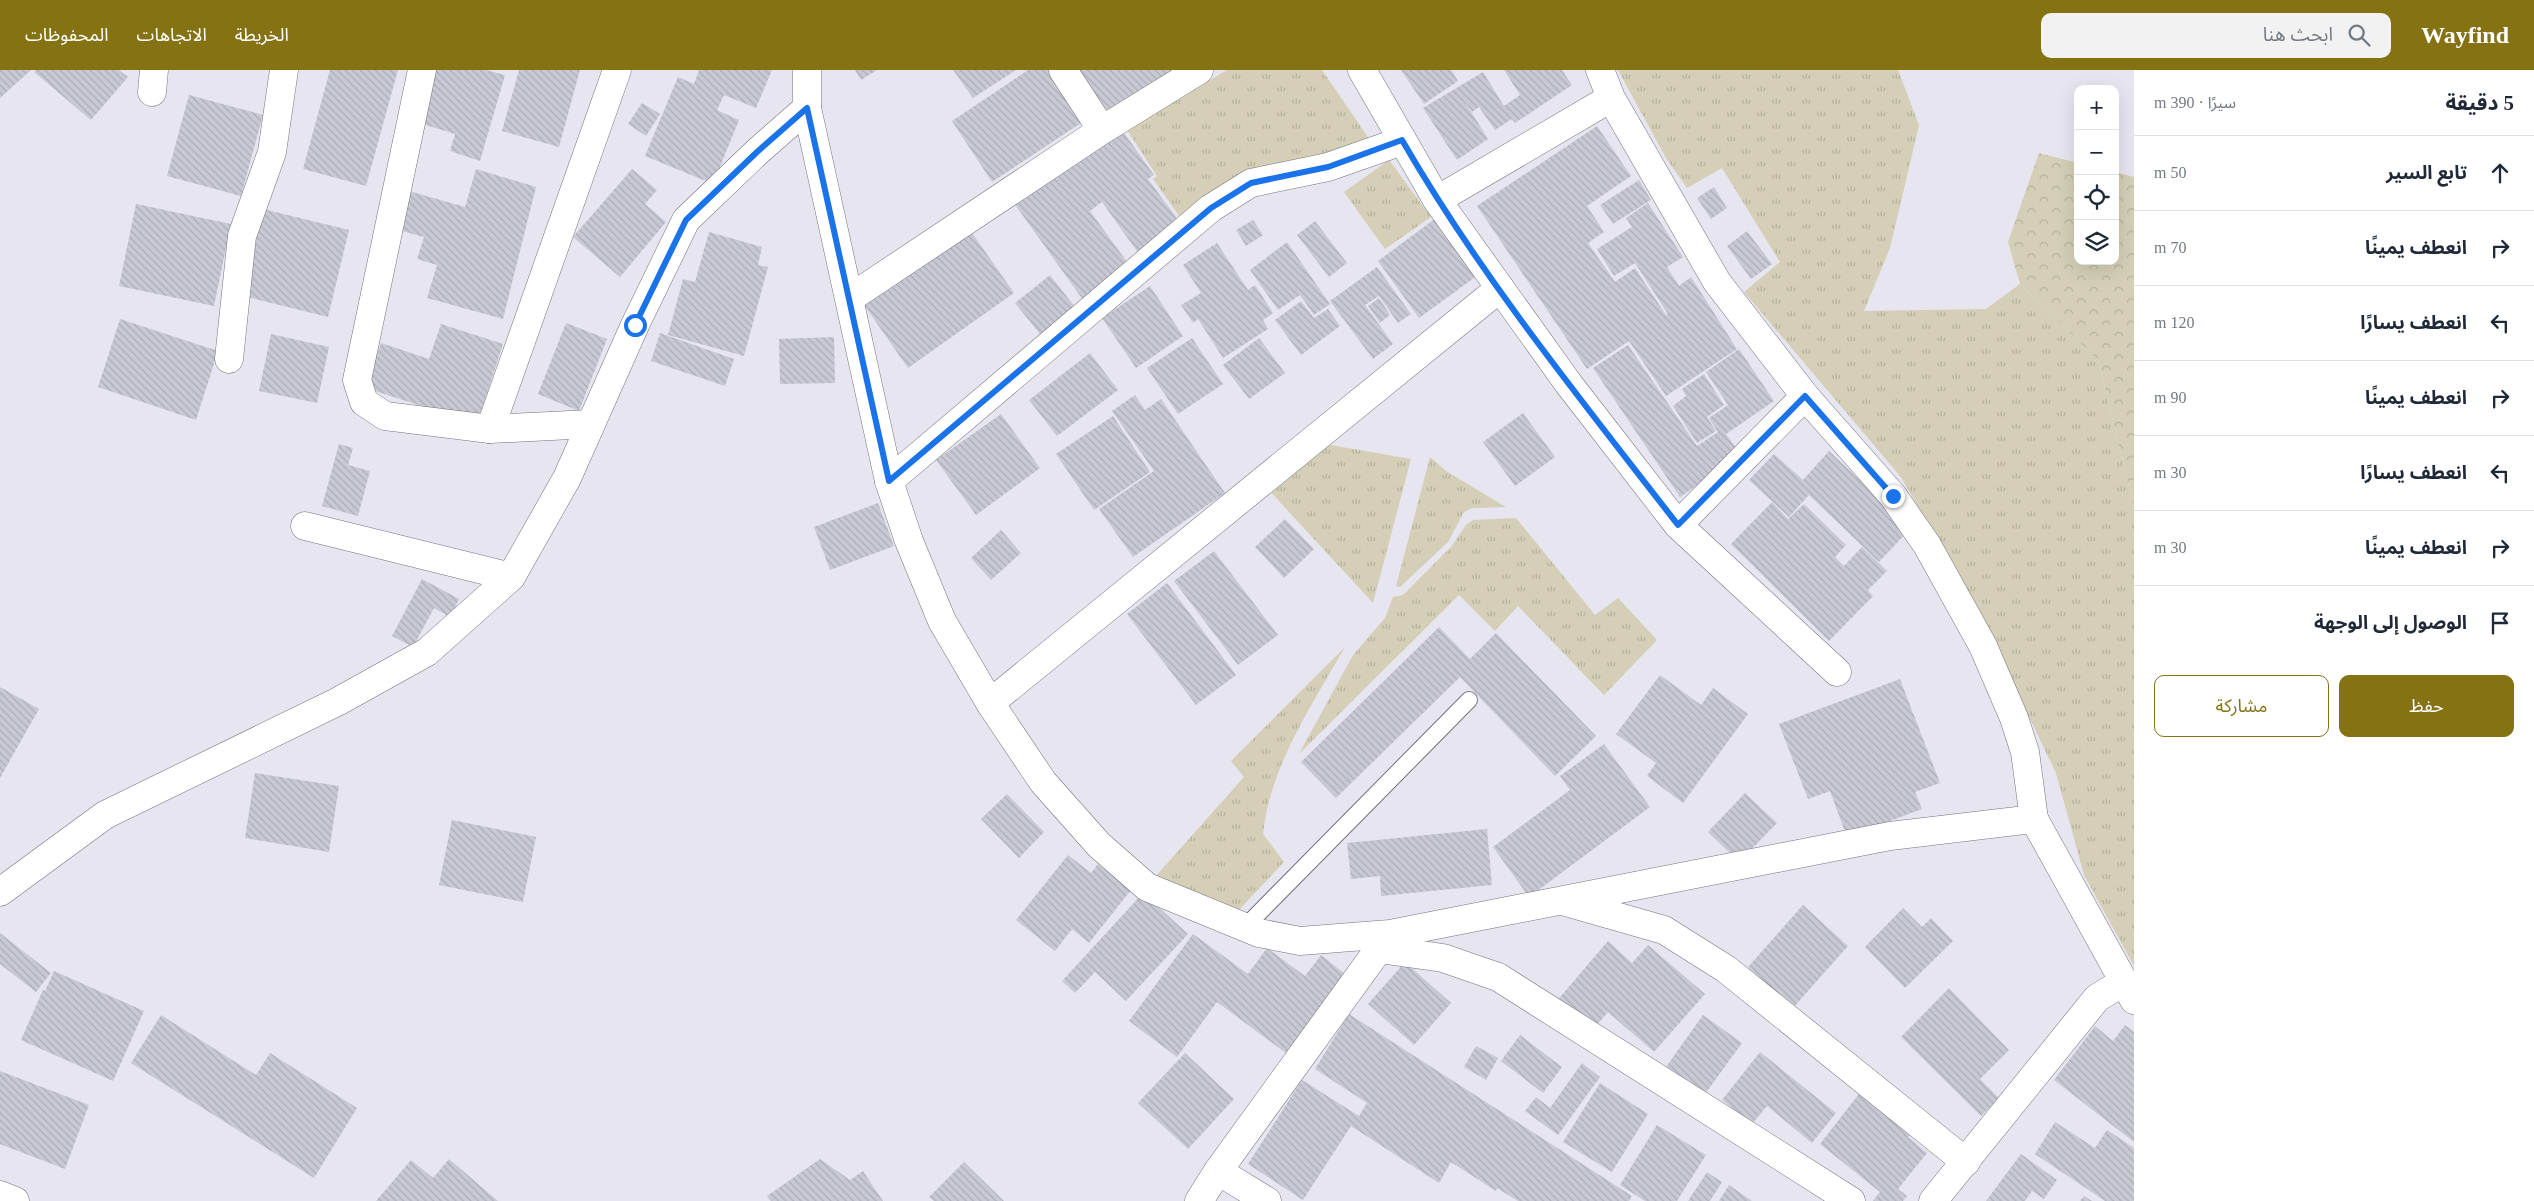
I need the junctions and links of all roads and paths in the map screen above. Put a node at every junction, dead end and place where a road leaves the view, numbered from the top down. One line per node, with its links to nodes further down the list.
1 (284, 70): 16 (street)
2 (422, 70): 19 (street)
3 (618, 70): 19 (street)
4 (807, 70): 10 (street)
5 (1063, 70): 11 (street)
6 (1198, 70): 11 (street)
7 (1362, 70): 12 (street)
8 (1600, 70): 9 (street)
9 (1611, 98): 13 (street); 17 (street)
10 (807, 108): 15 (street); 18 (street)
11 (1102, 130): 15 (street)
12 (1402, 140): 13 (street); 20 (street)
13 (1436, 200): 14 (street)
14 (1500, 288): 21 (street); 26 (street)
15 (850, 298): 20 (street)
16 (229, 359)
17 (1805, 396): 21 (street); 27 (street)
18 (591, 424): 19 (street); 23 (street)
19 (490, 429)
20 (889, 481): 26 (street)
21 (1678, 525): 24 (street)
22 (305, 526): 23 (street)
23 (511, 578): 28 (street)
24 (1837, 672)
25 (1469, 700): 30 (lane)
26 (990, 703): 30 (street)
27 (2034, 819): 29 (street); 32 (street)
28 (0, 892)
29 (1562, 901): 31 (street); 33 (street)
30 (1245, 927): 31 (street)
31 (1384, 941): 34 (street); 39 (street)
32 (2128, 991): 33 (street)
33 (1966, 1162): 40 (street)
34 (1218, 1171): 37 (street); 38 (street)
35 (0, 1194): 36 (street)
36 (15, 1201)
37 (1199, 1201)
38 (1267, 1201)
39 (1851, 1201)
40 (1933, 1201)

